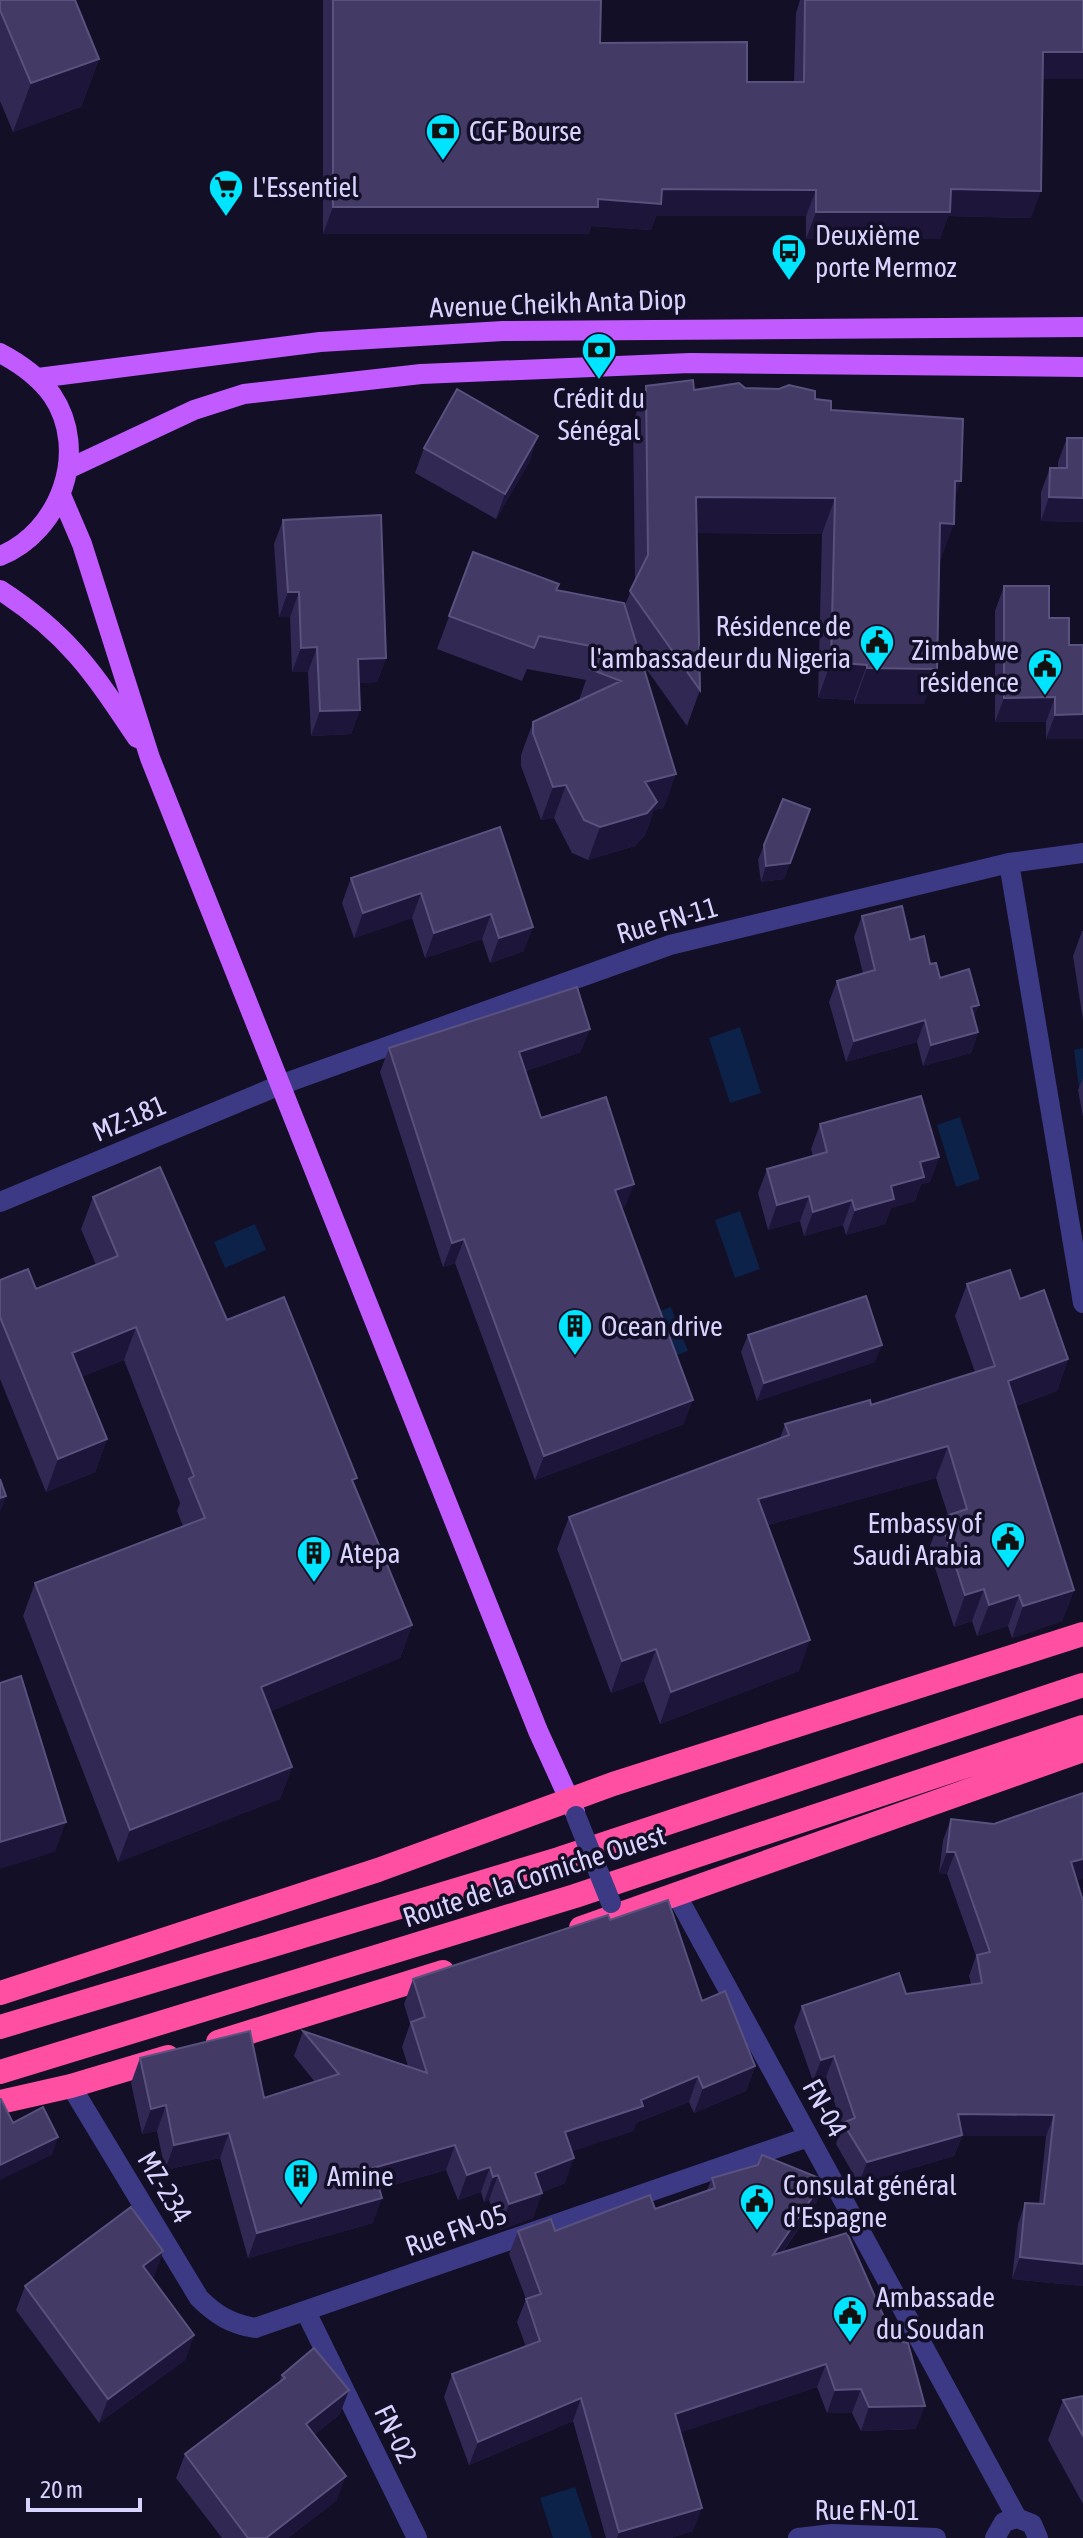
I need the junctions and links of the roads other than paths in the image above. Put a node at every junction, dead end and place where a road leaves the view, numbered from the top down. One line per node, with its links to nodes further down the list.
1 (1083, 327): 4 (main road, Avenue Cheikh Anta Diop)
2 (0, 353): 4 (main road)
3 (1083, 367): 5 (main road)
4 (38, 378): 5 (main road)
5 (68, 469): 6 (main road)
6 (61, 495): 7 (main road); 9 (main road)
7 (0, 556)
8 (0, 590): 9 (main road)
9 (150, 758): 12 (main road)
10 (1083, 853): 11 (street, Rue FN-11)
11 (1009, 863): 12 (street, Rue FN-11); 14 (street)
12 (280, 1085): 13 (street, MZ-181); 19 (main road)
13 (0, 1202)
14 (1083, 1303)
15 (1083, 1634): 19 (highway)
16 (1083, 1685): 25 (highway, Route de la Corniche Ouest)
17 (1083, 1727): 26 (highway, Route de la Corniche Ouest)
18 (1083, 1750): 20 (highway)
19 (573, 1808): 21 (street, bridge); 24 (highway)
20 (676, 1894): 21 (highway); 29 (street, FN-04)
21 (613, 1909): 22 (highway)
22 (559, 1935)
23 (471, 1963): 27 (highway)
24 (0, 1993)
25 (0, 2027)
26 (0, 2072)
27 (71, 2086): 28 (highway); 31 (street, MZ-234)
28 (0, 2102)
29 (808, 2137): 30 (street, Rue FN-05); 32 (street, FN-04)
30 (306, 2312): 31 (street, Rue FN-05); 33 (street, FN-02)
31 (214, 2313)
32 (1017, 2518): 36 (street); 37 (street, FN-04)
33 (417, 2538)
34 (798, 2538): 35 (street, Rue FN-01)
35 (936, 2538)
36 (995, 2538)
37 (1038, 2538)

